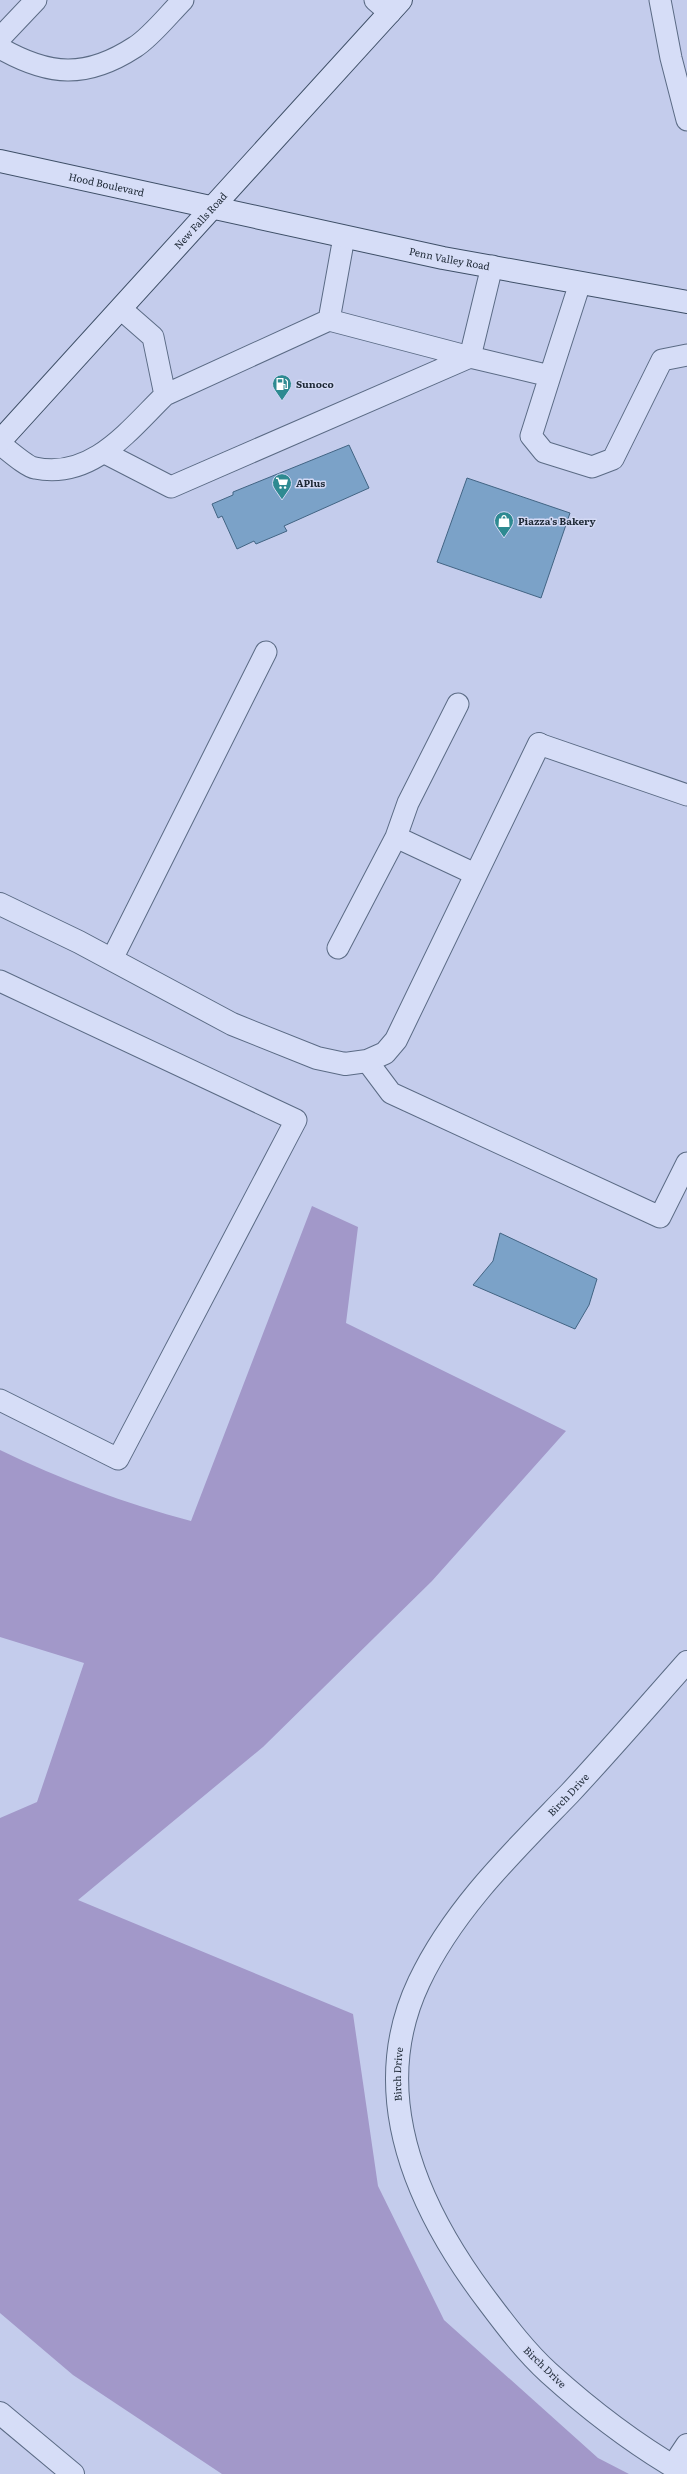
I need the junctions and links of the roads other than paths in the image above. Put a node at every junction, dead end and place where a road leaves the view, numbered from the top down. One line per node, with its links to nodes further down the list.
1 (36, 0): 5 (lane)
2 (183, 0): 6 (lane)
3 (660, 0): 7 (lane)
4 (389, 4): 9 (street, New Falls Road)
5 (0, 38)
6 (0, 48)
7 (687, 120)
8 (0, 161): 9 (street, Hood Boulevard)
9 (213, 209): 10 (street, Penn Valley Road); 14 (street, New Falls Road)
10 (344, 237): 11 (street, Penn Valley Road); 15 (lane)
11 (492, 266): 12 (street, Penn Valley Road); 17 (lane)
12 (580, 283): 13 (street, Penn Valley Road); 18 (lane)
13 (687, 302)
14 (121, 309): 19 (lane); 20 (street, New Falls Road)
15 (329, 320): 17 (lane); 19 (lane)
16 (687, 355): 18 (lane)
17 (470, 357): 18 (lane); 22 (lane)
18 (550, 376)
19 (165, 395): 22 (lane)
20 (0, 441)
21 (0, 444): 22 (lane)
22 (105, 453)
23 (266, 652): 31 (lane)
24 (458, 704): 27 (lane)
25 (539, 744): 26 (lane); 28 (street)
26 (687, 796)
27 (396, 837): 28 (lane); 30 (lane)
28 (475, 874): 33 (street)
29 (0, 904): 31 (street)
30 (338, 948)
31 (112, 959): 33 (street)
32 (0, 981): 35 (lane)
33 (366, 1061): 34 (lane)
34 (687, 1163)
35 (0, 1400)
36 (687, 1662): 39 (street, Birch Drive)
37 (0, 2413): 40 (street)
38 (687, 2445): 39 (street)
39 (680, 2470)
40 (73, 2474)

